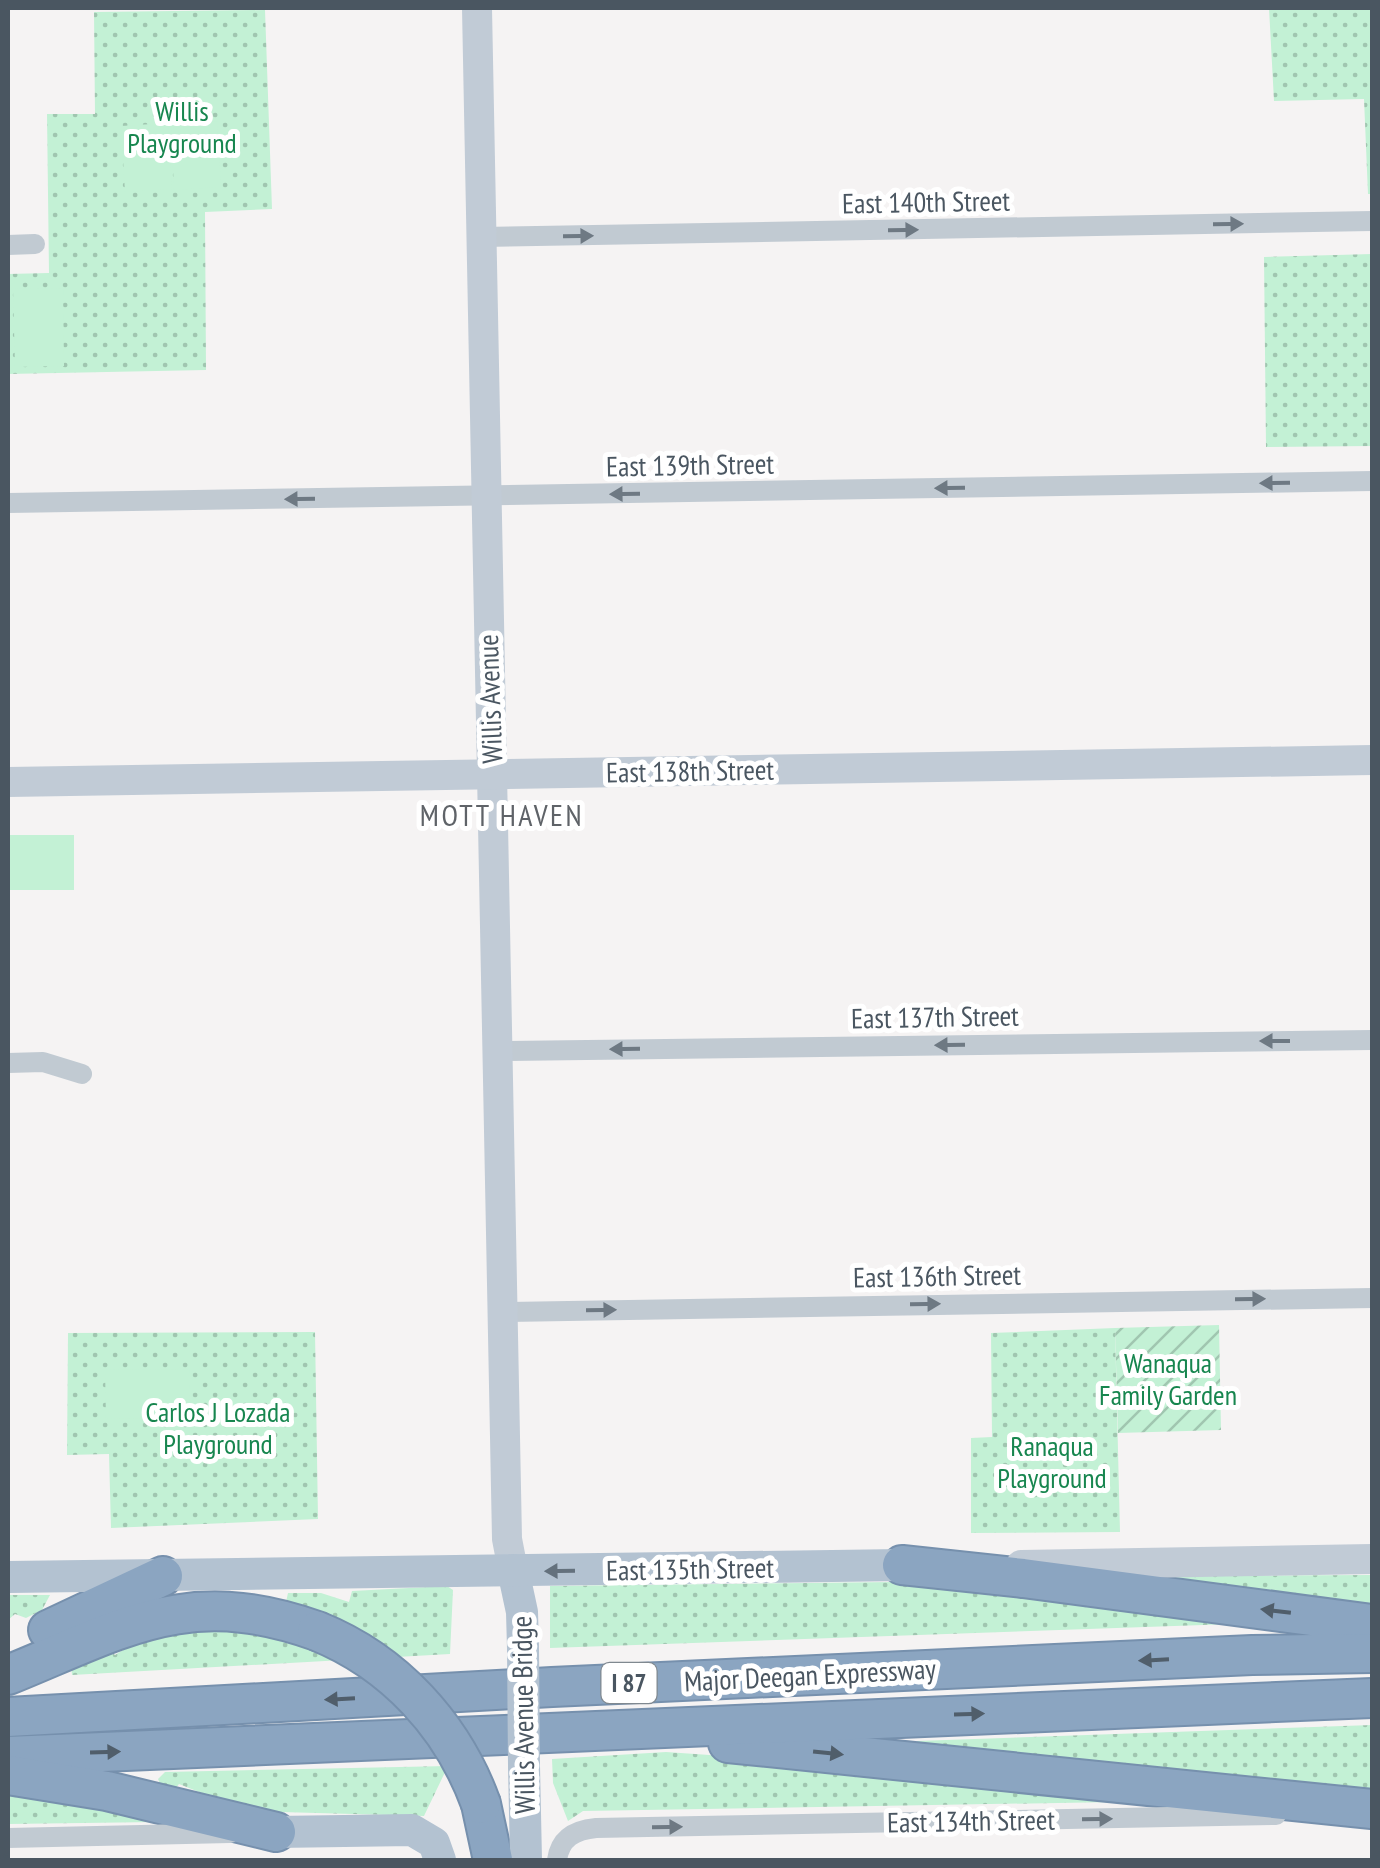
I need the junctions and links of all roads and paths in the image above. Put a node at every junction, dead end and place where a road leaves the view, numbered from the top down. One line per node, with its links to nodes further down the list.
1 (477, 8): 3 (main road, Willis Avenue)
2 (1372, 221): 3 (street, East 140th Street, one-way to 2)
3 (480, 237): 7 (main road, Willis Avenue)
4 (35, 244): 5 (street)
5 (8, 245)
6 (1372, 481): 7 (street, East 139th Street, one-way to 7)
7 (486, 496): 8 (street, East 139th Street, one-way to 8); 10 (main road, Willis Avenue)
8 (8, 503)
9 (1372, 760): 10 (main road, East 138th Street)
10 (492, 774): 11 (main road, East 138th Street); 13 (main road, Willis Avenue)
11 (8, 782)
12 (1372, 1040): 13 (street, East 137th Street, one-way to 13)
13 (498, 1051): 17 (main road, Willis Avenue)
14 (8, 1063): 15 (street)
15 (82, 1074)
16 (1372, 1298): 17 (street, East 136th Street, one-way to 16)
17 (503, 1312): 20 (main road, Willis Avenue)
18 (1372, 1559): 19 (main road, East 135th Street)
19 (902, 1566): 20 (main road, East 135th Street, one-way to 20); 23 (highway, one-way to 19)
20 (514, 1570): 22 (main road, East 135th Street); 37 (main road, Willis Avenue Bridge, bridge)
21 (8, 1576): 22 (main road, East 135th Street)
22 (163, 1576): 24 (highway)
23 (1372, 1624)
24 (8, 1648)
25 (1372, 1653): 28 (highway, Major Deegan Expressway / I 87, one-way to 28)
26 (8, 1674): 36 (highway, bridge)
27 (1372, 1698): 29 (highway, Major Deegan Expressway / I 87, one-way to 27)
28 (8, 1717)
29 (592, 1730): 30 (highway, Major Deegan Expressway / I 87, one-way to 29); 32 (highway, one-way to 32)
30 (8, 1756)
31 (8, 1776): 33 (highway)
32 (1372, 1811): 38 (street, East 134th Street, one-way to 32)
33 (276, 1832): 34 (street); 35 (main road)
34 (8, 1838)
35 (434, 1849)
36 (493, 1860)
37 (526, 1860)
38 (557, 1860)

